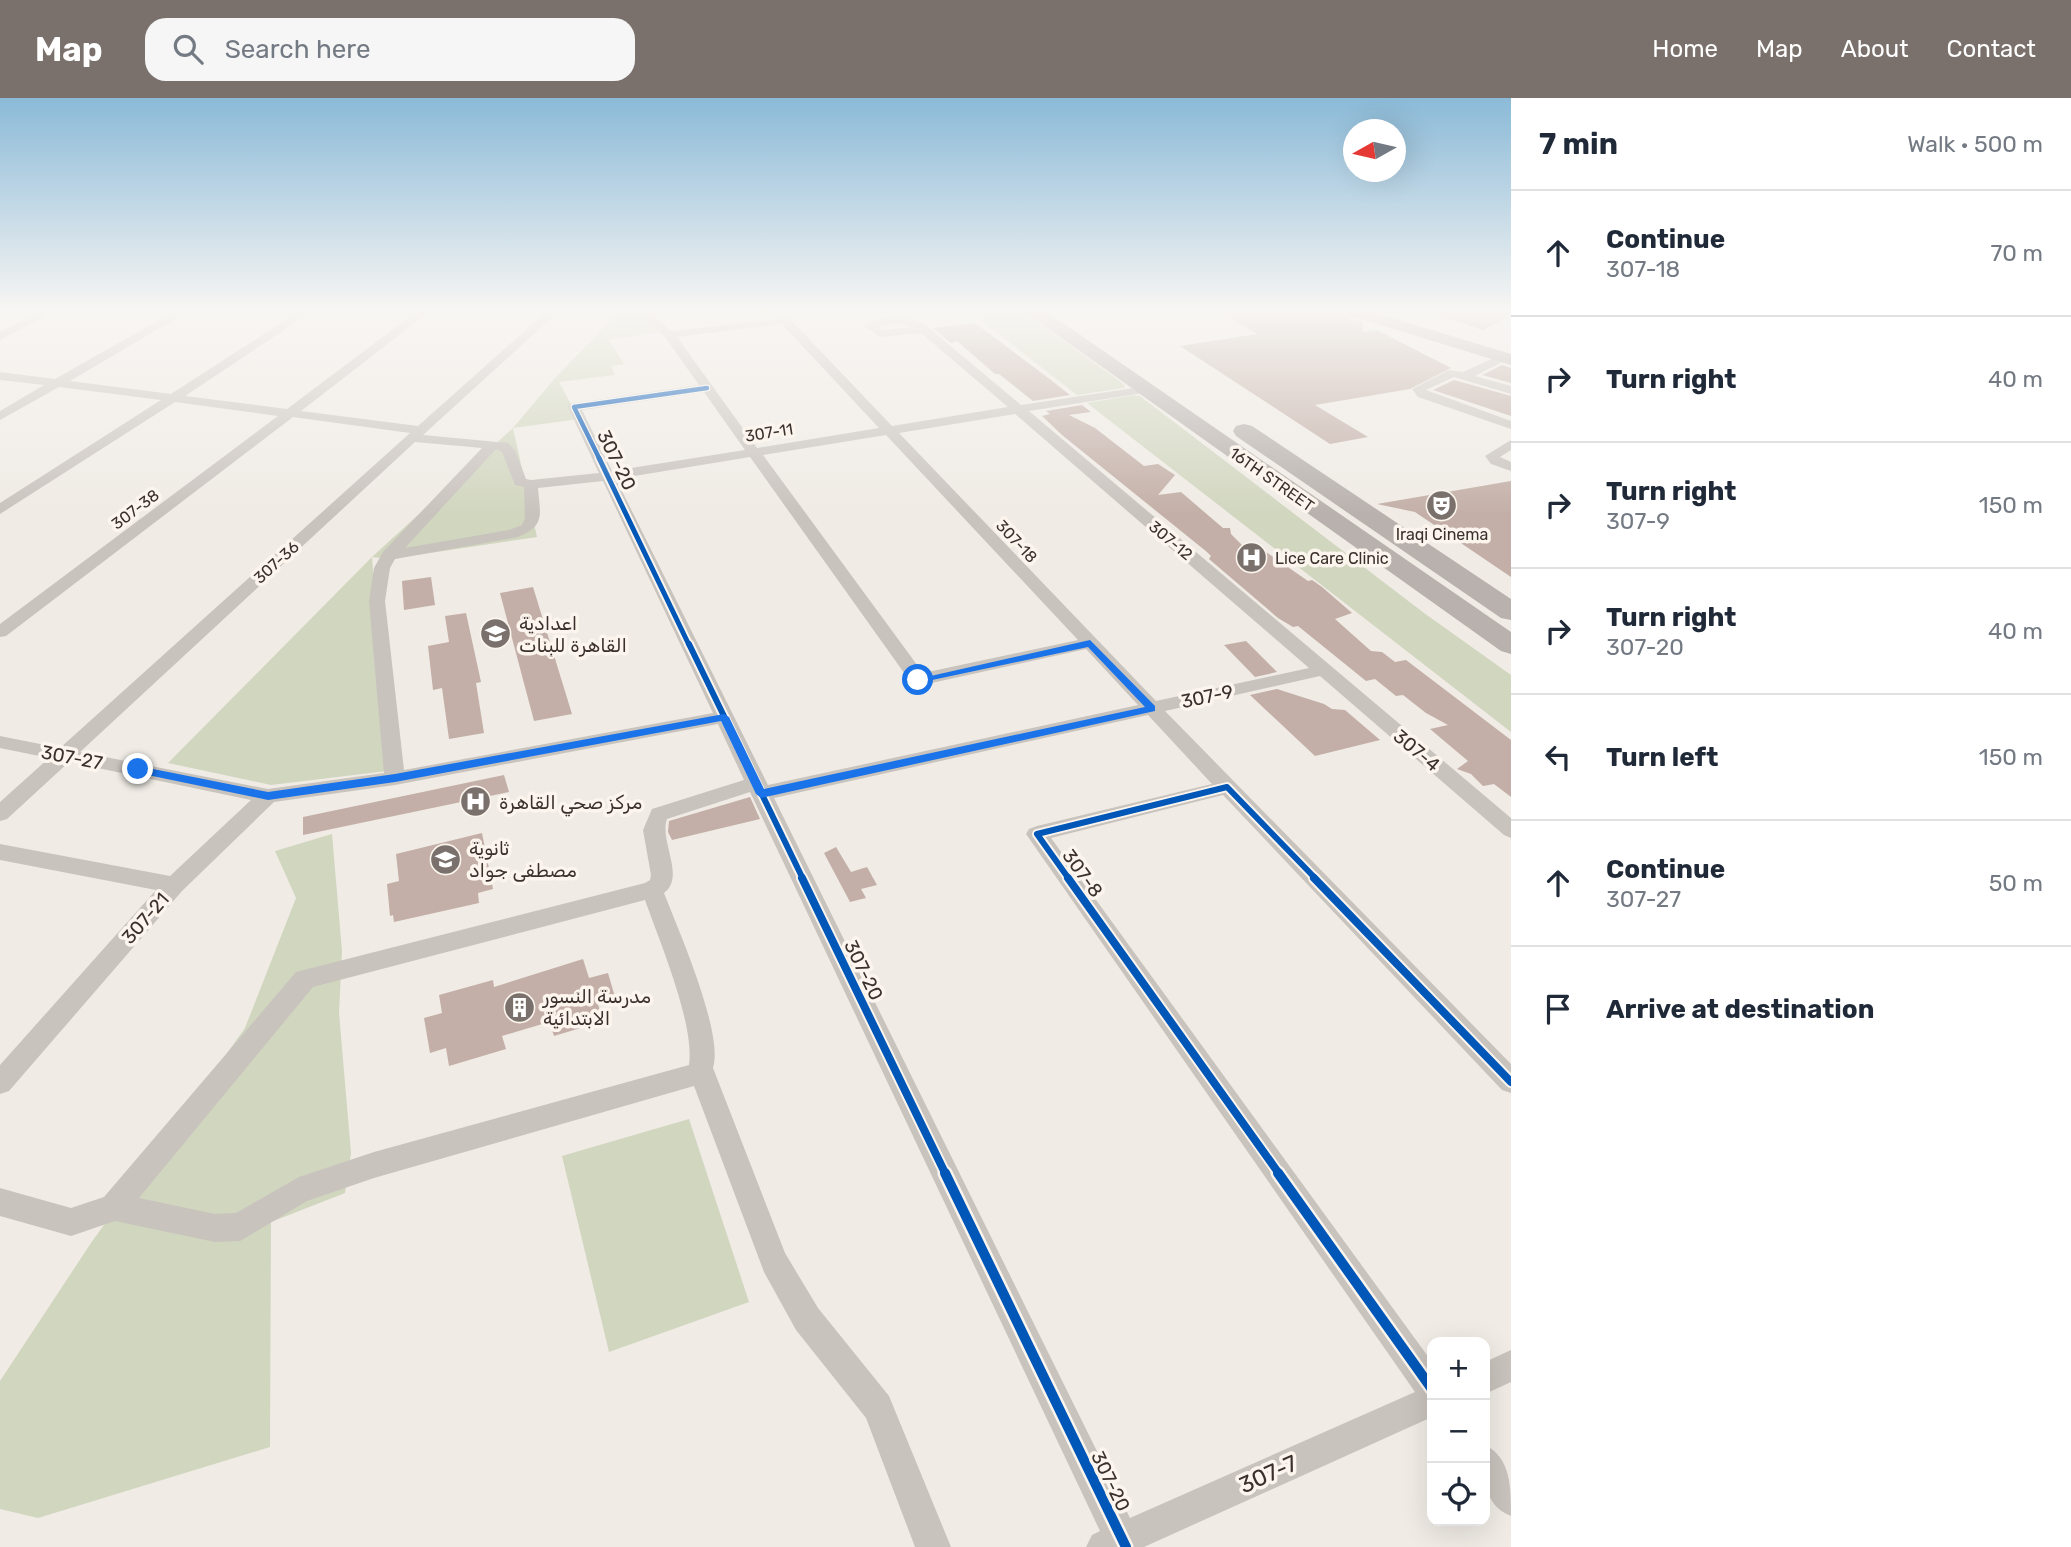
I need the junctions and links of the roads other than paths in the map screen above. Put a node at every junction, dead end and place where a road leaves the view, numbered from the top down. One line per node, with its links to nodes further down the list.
1 (31, 380): 13 (street)
2 (65, 380): 13 (street)
3 (201, 380): 17 (street)
4 (335, 380): 19 (street)
5 (477, 380): 23 (street, 307-36)
6 (701, 380): 14 (street)
7 (841, 380): 22 (street, 307-18)
8 (983, 380): 18 (street, 307-12)
9 (1131, 380): 15 (main road, 16TH STREET)
10 (1169, 380): 32 (main road, 16TH STREET)
11 (1438, 380): 21 (street)
12 (1480, 380): 16 (street)
13 (59, 383): 17 (street); 20 (street)
14 (707, 388): 26 (street); 28 (street, 307-20)
15 (1143, 390): 18 (street, 307-11); 35 (main road, 16TH STREET)
16 (1511, 390)
17 (173, 398): 19 (street); 30 (street)
18 (1018, 410): 22 (street, 307-11); 36 (street, 307-12)
19 (291, 413): 23 (street); 33 (street, 307-38)
20 (0, 416)
21 (1511, 425)
22 (889, 430): 26 (street, 307-11); 34 (street, 307-18)
23 (416, 434): 25 (street); 40 (street, 307-36)
24 (1511, 443): 27 (street)
25 (494, 444): 29 (street); 31 (street)
26 (754, 452): 28 (street, 307-11); 34 (street)
27 (1511, 467)
28 (607, 476): 29 (street, 307-11); 38 (street, 307-20)
29 (531, 485): 31 (street)
30 (0, 510)
31 (389, 555): 41 (street)
32 (1511, 611)
33 (0, 632)
34 (1090, 643): 37 (street, 307-18)
35 (1511, 645)
36 (1324, 670): 37 (street, 307-9); 46 (street, 307-4)
37 (1152, 708): 42 (street, 307-18); 43 (street, 307-9)
38 (724, 717): 41 (street, 307-27); 43 (street, 307-20)
39 (0, 742): 40 (street, 307-27)
40 (65, 755): 44 (street, 307-27); 45 (street, 307-36)
41 (395, 778): 44 (street, 307-27)
42 (1227, 787): 51 (street); 57 (street, 307-8)
43 (758, 789): 49 (street, 307-9); 61 (street, 307-20)
44 (268, 796): 48 (street)
45 (0, 814)
46 (1511, 830)
47 (0, 852): 48 (street, 307-21)
48 (174, 885): 52 (street, 307-21)
49 (652, 890): 50 (street); 54 (street)
50 (702, 1071): 54 (street); 62 (street)
51 (1511, 1082)
52 (0, 1083)
53 (0, 1202): 54 (street)
54 (114, 1207)
55 (1511, 1366): 56 (street)
56 (1490, 1376)
57 (1427, 1382)
58 (1427, 1403): 61 (street, 307-7)
59 (1486, 1463): 60 (street)
60 (1511, 1499)
61 (1117, 1544)
62 (933, 1547)

